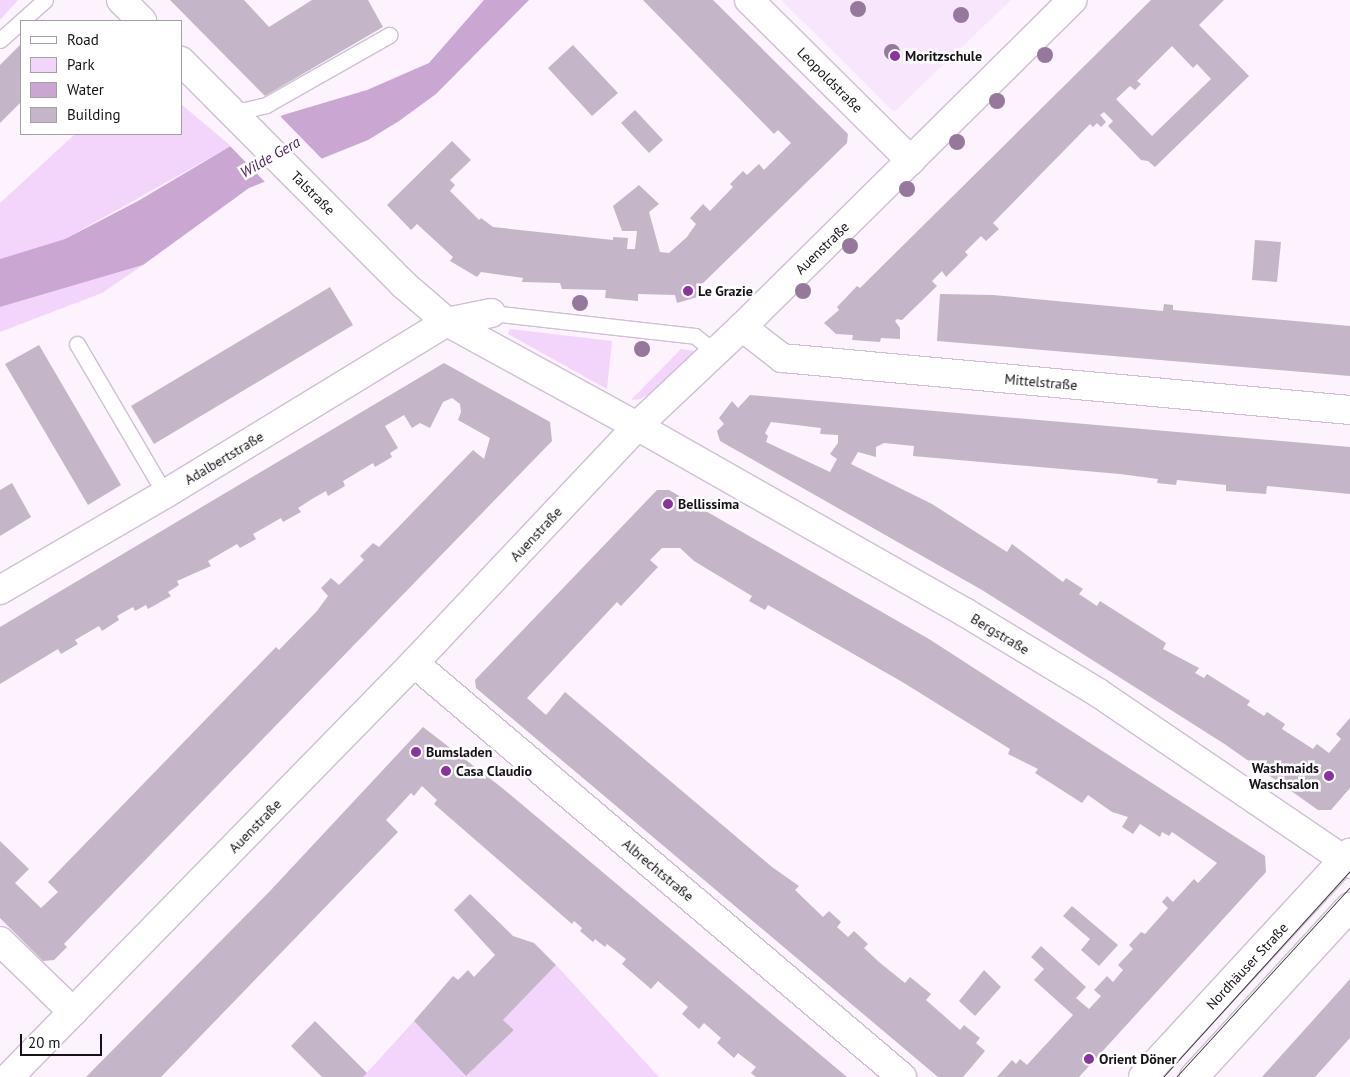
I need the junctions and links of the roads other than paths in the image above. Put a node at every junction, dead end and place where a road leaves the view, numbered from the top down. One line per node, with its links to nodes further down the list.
1 (45, 0): 5 (lane)
2 (120, 0): 6 (street)
3 (749, 0): 12 (street, Leopoldstraße)
4 (1072, 0): 12 (street, Auenstraße)
5 (22, 20)
6 (141, 20)
7 (20, 22): 9 (lane)
8 (389, 34): 11 (lane)
9 (0, 40)
10 (182, 62): 11 (street, Talstraße)
11 (239, 120): 14 (street, Talstraße)
12 (911, 160): 15 (street, Auenstraße)
13 (491, 313): 14 (street); 17 (lane)
14 (447, 322): 19 (street, Talstraße); 20 (street, Adalbertstraße)
15 (742, 327): 17 (street, Auenstraße); 18 (street, Mittelstraße)
16 (77, 344): 20 (lane)
17 (715, 352): 19 (street, Auenstraße)
18 (1350, 410)
19 (637, 426): 22 (street, Auenstraße); 23 (street, Bergstraße)
20 (166, 494): 21 (street, Adalbertstraße)
21 (0, 590)
22 (414, 663): 26 (street, Auenstraße); 28 (street, Albrechtstraße)
23 (1348, 859): 29 (street, Nordhäuser Straße)
24 (1350, 907): 30 (street)
25 (0, 941): 26 (street)
26 (73, 1012): 27 (street, Auenstraße)
27 (9, 1077)
28 (902, 1077)
29 (1143, 1077)
30 (1194, 1077)

